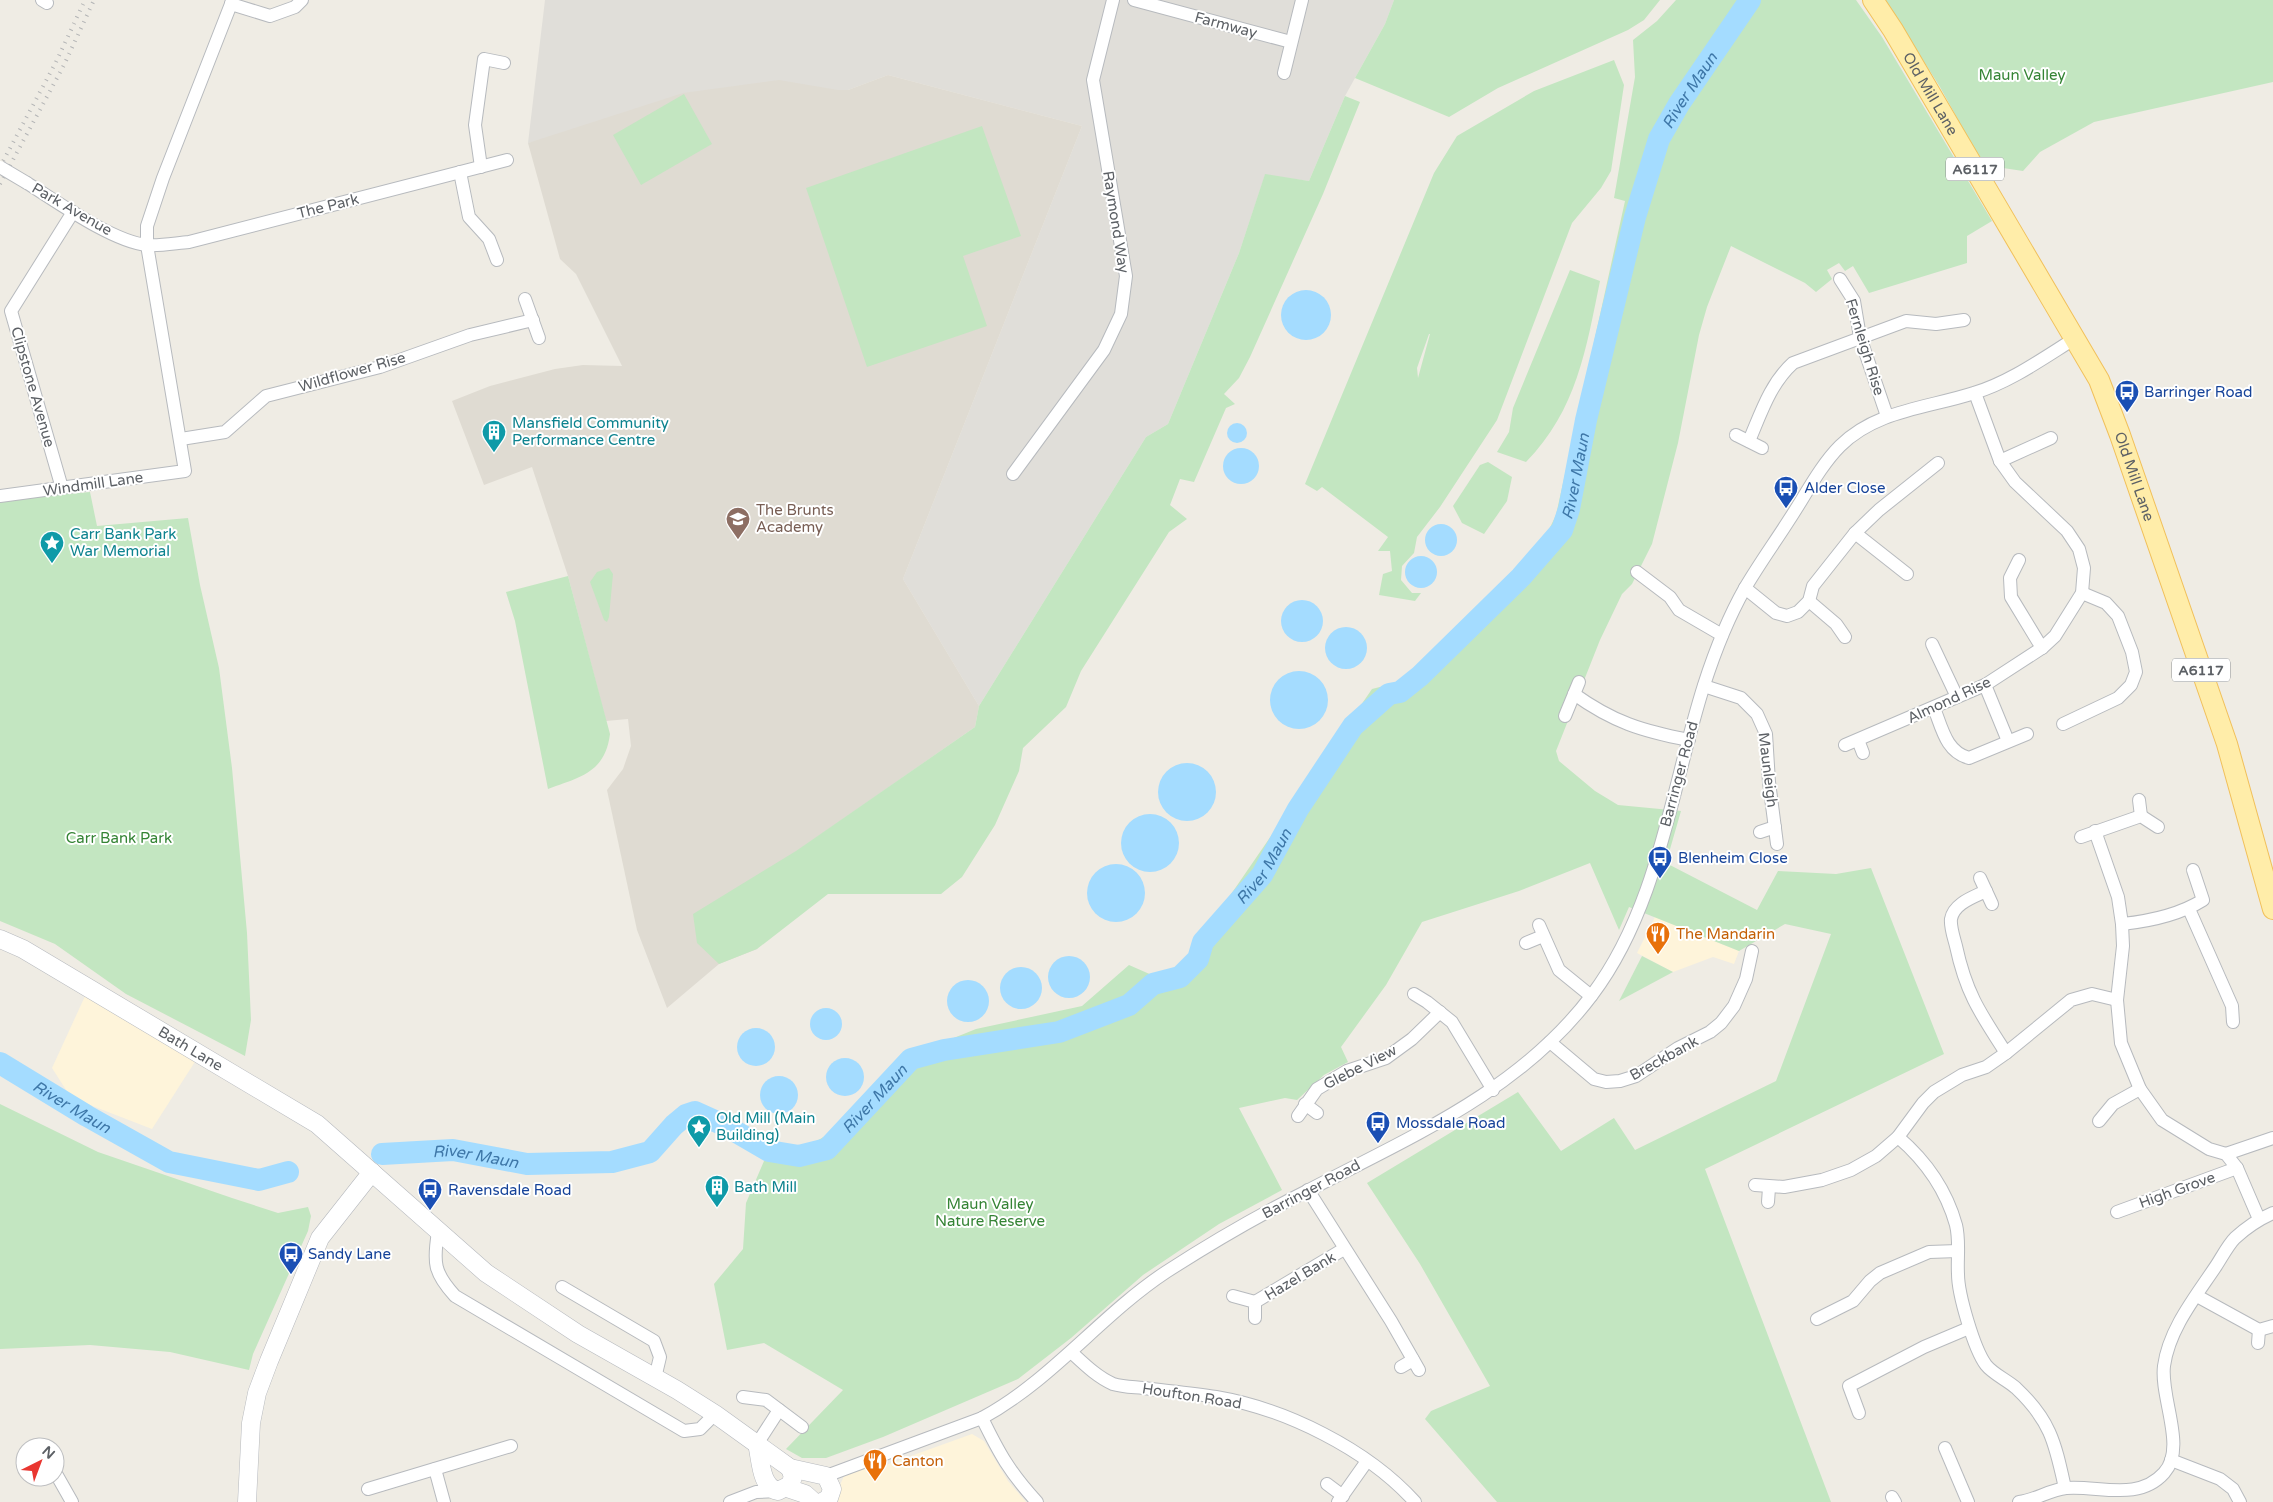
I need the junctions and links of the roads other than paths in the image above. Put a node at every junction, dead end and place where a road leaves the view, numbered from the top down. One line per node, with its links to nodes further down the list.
1 (302, 0): 6 (street)
2 (1113, 0): 33 (street, Raymond Way)
3 (1134, 0): 7 (street, Farmway)
4 (1302, 0): 7 (street)
5 (1873, 0): 23 (main road, Old Mill Lane / A6117)
6 (232, 2): 15 (street)
7 (1291, 42): 9 (street)
8 (504, 62): 12 (street)
9 (1284, 73)
10 (507, 160): 12 (street, The Park)
11 (0, 167): 14 (street, Park Avenue, bridge)
12 (481, 167): 13 (street, The Park)
13 (460, 172): 15 (street, The Park); 16 (street)
14 (73, 212): 15 (street, Park Avenue); 34 (street, Clipstone Avenue)
15 (147, 245): 28 (street)
16 (497, 260)
17 (1840, 279): 21 (street, Fernleigh Rise)
18 (525, 299): 19 (street)
19 (533, 320): 22 (street); 28 (street, Wildflower Rise)
20 (1964, 320): 21 (street)
21 (1860, 337): 25 (street, Fernleigh Rise); 29 (street)
22 (539, 338)
23 (2074, 339): 24 (street, Barringer Road); 72 (main road, Old Mill Lane / A6117)
24 (1975, 393): 25 (street, Barringer Road); 31 (street, Almond Rise)
25 (1887, 416): 40 (street, Barringer Road)
26 (1736, 435): 29 (street)
27 (2051, 438): 31 (street)
28 (181, 439): 34 (street, Windmill Lane)
29 (1749, 441): 30 (street)
30 (1762, 448)
31 (2000, 460): 41 (street, Almond Rise)
32 (1938, 463): 36 (street)
33 (1013, 474)
34 (62, 488): 35 (street, Windmill Lane)
35 (0, 496)
36 (1855, 533): 39 (street); 42 (street)
37 (2019, 560): 46 (street)
38 (1636, 572): 43 (street)
39 (1908, 574)
40 (1745, 588): 42 (street); 43 (street, Barringer Road)
41 (2082, 593): 46 (street, Almond Rise); 52 (street)
42 (1809, 602): 44 (street)
43 (1722, 635): 48 (street, Barringer Road)
44 (1845, 637)
45 (1932, 644): 49 (street)
46 (2042, 648): 47 (street, Almond Rise)
47 (1985, 685): 49 (street, Almond Rise); 56 (street)
48 (1704, 686): 54 (street, Barringer Road); 62 (street, Maunleigh)
49 (1957, 697): 50 (street, Almond Rise)
50 (1934, 708): 55 (street, Almond Rise); 56 (street)
51 (1565, 716): 54 (street)
52 (2063, 724)
53 (2027, 734): 56 (street)
54 (1688, 740): 78 (street, Barringer Road)
55 (1858, 740): 57 (street, Almond Rise); 58 (street)
56 (2008, 741)
57 (1844, 745)
58 (1863, 753)
59 (2139, 800): 60 (street)
60 (2141, 816): 61 (street); 63 (street)
61 (2158, 827)
62 (1775, 828): 64 (street, Maunleigh); 66 (street, Maunleigh)
63 (2095, 831): 65 (street); 73 (street)
64 (1760, 832)
65 (2081, 836)
66 (1777, 844)
67 (2193, 870): 71 (street)
68 (1980, 878): 69 (street)
69 (1986, 890): 70 (street); 83 (street)
70 (1992, 904)
71 (2189, 909): 73 (street); 81 (street)
72 (2273, 909)
73 (2122, 924): 79 (street)
74 (0, 939): 94 (main road, Bath Lane)
75 (1526, 943): 78 (street)
76 (1746, 957): 82 (street, Breckbank)
77 (1414, 994): 80 (street)
78 (1591, 996): 82 (street, Barringer Road)
79 (2117, 1000): 83 (street); 84 (street)
80 (1440, 1012): 85 (street); 86 (street, Glebe View)
81 (2233, 1022)
82 (1550, 1042): 85 (street, Barringer Road)
83 (2006, 1053): 90 (street)
84 (2140, 1089): 89 (street); 92 (street)
85 (1493, 1090): 97 (street, Barringer Road)
86 (1305, 1104): 87 (street); 88 (street, Glebe View)
87 (1317, 1113)
88 (1298, 1116)
89 (2099, 1120)
90 (1898, 1138): 96 (street); 104 (street)
91 (2273, 1138): 92 (street)
92 (2226, 1154): 93 (street)
93 (2237, 1168): 99 (street, High Grove); 101 (street)
94 (372, 1172): 102 (main road); 137 (main road)
95 (1755, 1185): 96 (street)
96 (1769, 1188): 98 (street)
97 (1308, 1190): 103 (street); 113 (street, Barringer Road)
98 (1768, 1202)
99 (2117, 1212)
100 (2273, 1213): 101 (street)
101 (2259, 1219): 107 (street)
102 (438, 1232): 115 (main road); 119 (street)
103 (1344, 1249): 108 (street, Hazel Bank); 114 (street)
104 (1958, 1251): 110 (street); 112 (street)
105 (562, 1287): 115 (street)
106 (1233, 1296): 108 (street, Hazel Bank)
107 (2197, 1296): 111 (street); 125 (street)
108 (1255, 1302): 109 (street, Hazel Bank)
109 (1255, 1318)
110 (1817, 1319)
111 (2273, 1326)
112 (1969, 1328): 118 (street); 132 (street)
113 (1071, 1352): 120 (street, Barringer Road); 126 (street, Houfton Road)
114 (1401, 1367)
115 (655, 1378): 119 (main road)
116 (743, 1397): 117 (street)
117 (779, 1410): 121 (street); 122 (street)
118 (1859, 1413)
119 (715, 1414): 122 (main road)
120 (982, 1418): 134 (street, Barringer Road); 140 (street)
121 (802, 1427)
122 (757, 1444): 127 (main road); 130 (main road)
123 (511, 1446): 128 (street)
124 (1945, 1448): 142 (street)
125 (2171, 1460): 132 (street); 144 (street)
126 (1368, 1461): 135 (street); 141 (street, Houfton Road)
127 (786, 1465): 130 (main road); 130 (main road); 134 (main road)
128 (435, 1469): 133 (street); 138 (street)
129 (1327, 1484): 135 (street)
130 (770, 1485): 134 (main road); 139 (street)
131 (64, 1487): 136 (street)
132 (2064, 1488): 143 (street)
133 (368, 1489)
134 (824, 1490)
135 (1340, 1499)
136 (72, 1502)
137 (247, 1502)
138 (444, 1502)
139 (730, 1502)
140 (1037, 1502)
141 (1415, 1502)
142 (1968, 1502)
143 (2019, 1502)
144 (2240, 1502)

